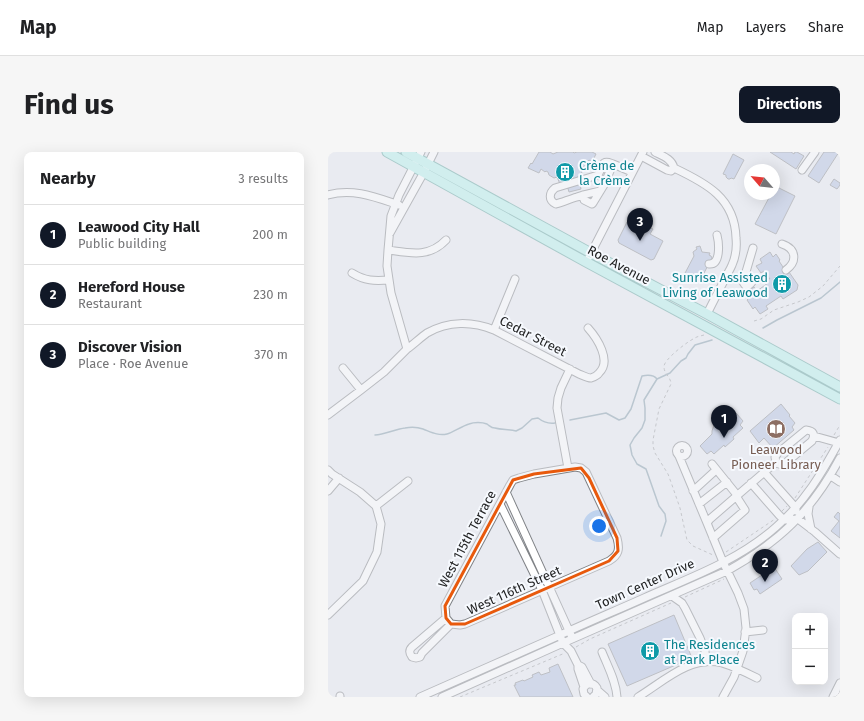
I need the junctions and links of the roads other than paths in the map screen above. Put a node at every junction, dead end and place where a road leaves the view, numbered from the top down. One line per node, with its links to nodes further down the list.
1 (387, 152): 7 (main road, Roe Avenue)
2 (406, 152): 7 (main road, Roe Avenue)
3 (434, 152): 9 (street)
4 (655, 152): 10 (street)
5 (814, 152): 11 (street)
6 (642, 154): 10 (street); 12 (street)
7 (417, 159): 9 (main road, Roe Avenue); 16 (street)
8 (613, 164): 12 (street); 13 (street); 15 (street)
9 (426, 168): 17 (street); 24 (main road, Roe Avenue); 25 (main road, Roe Avenue)
10 (674, 168): 32 (street)
11 (802, 170)
12 (632, 172): 24 (street)
13 (600, 191): 15 (street); 15 (street)
14 (328, 193): 16 (street)
15 (583, 195)
16 (396, 204): 17 (street); 18 (street)
17 (405, 207): 18 (street)
18 (389, 235): 23 (street)
19 (717, 236): 26 (street)
20 (446, 240): 23 (street)
21 (782, 244): 28 (street)
22 (753, 248): 27 (street)
23 (388, 250): 30 (street)
24 (591, 253): 25 (street); 32 (main road, Roe Avenue)
25 (586, 262): 33 (main road, Roe Avenue)
26 (709, 264)
27 (748, 269): 27 (street)
28 (786, 270)
29 (352, 273): 30 (street)
30 (389, 280): 36 (street)
31 (515, 280): 35 (street)
32 (707, 314): 33 (main road); 39 (main road, Roe Avenue)
33 (685, 315): 41 (main road, Roe Avenue)
34 (588, 328): 38 (street, Cedar Street)
35 (494, 330): 36 (street, Cedar Street); 38 (street, Cedar Street)
36 (407, 349): 40 (street, Cedar Street)
37 (343, 368): 40 (street)
38 (570, 369): 48 (street)
39 (840, 387)
40 (361, 390): 42 (street, Cedar Street)
41 (840, 399)
42 (328, 415)
43 (814, 436): 44 (street); 47 (street); 47 (street)
44 (839, 441): 65 (street, Town Center Drive)
45 (679, 456): 58 (street)
46 (840, 458): 51 (street, Town Center Drive)
47 (776, 462): 50 (street)
48 (568, 468): 59 (street, West 115th Terrace); 78 (street, West 116th Street)
49 (328, 470): 52 (street)
50 (764, 472): 56 (street); 65 (street)
51 (831, 476): 55 (street); 64 (street, Town Center Drive)
52 (339, 478): 57 (street); 63 (street)
53 (408, 481): 63 (street)
54 (727, 482): 58 (street); 60 (street); 62 (street)
55 (840, 482)
56 (751, 483): 60 (street); 67 (street)
57 (328, 491)
58 (693, 491): 62 (street)
59 (506, 492): 61 (street, West 115th Terrace); 70 (street)
60 (737, 496): 68 (street); 72 (street)
61 (500, 504): 71 (street); 81 (street, West 115th Terrace)
62 (699, 504): 68 (street)
63 (376, 506): 80 (street)
64 (809, 507): 66 (street, Town Center Drive); 69 (street)
65 (796, 508): 66 (street); 67 (street, Town Center Drive)
66 (798, 519): 67 (street); 69 (street); 77 (street, Town Center Drive)
67 (784, 520): 76 (street, Town Center Drive)
68 (707, 524): 72 (street)
69 (812, 529): 73 (street)
70 (524, 531): 71 (street); 74 (street)
71 (515, 535): 75 (street)
72 (713, 538): 76 (street)
73 (839, 552)
74 (534, 556): 75 (street); 78 (street)
75 (527, 560): 78 (street)
76 (724, 562): 77 (street); 84 (street, Town Center Drive)
77 (729, 574): 79 (street, Town Center Drive); 85 (street)
78 (545, 589): 82 (street, West 116th Street); 84 (street); 87 (street)
79 (672, 596): 88 (street, Town Center Drive); 93 (street)
80 (328, 615)
81 (446, 618): 82 (street); 86 (street)
82 (451, 624): 89 (street)
83 (763, 630): 85 (street)
84 (569, 631): 87 (street, Town Center Drive); 88 (street)
85 (745, 632): 95 (street)
86 (429, 633): 89 (street); 89 (street)
87 (559, 635): 90 (street); 101 (street, Town Center Drive)
88 (573, 639): 90 (street, Town Center Drive); 91 (street)
89 (435, 640)
90 (563, 643): 91 (street); 102 (street, Town Center Drive)
91 (571, 650): 94 (street)
92 (602, 652): 104 (street)
93 (706, 662): 95 (street); 105 (street)
94 (578, 665): 98 (street); 99 (street)
95 (737, 670): 96 (street); 106 (street)
96 (757, 678)
97 (840, 683): 107 (street)
98 (591, 684): 99 (street); 100 (street)
99 (584, 694)
100 (594, 695): 103 (street)
101 (420, 697)
102 (442, 697)
103 (606, 697)
104 (617, 697)
105 (638, 697)
106 (722, 697)
107 (833, 697)

